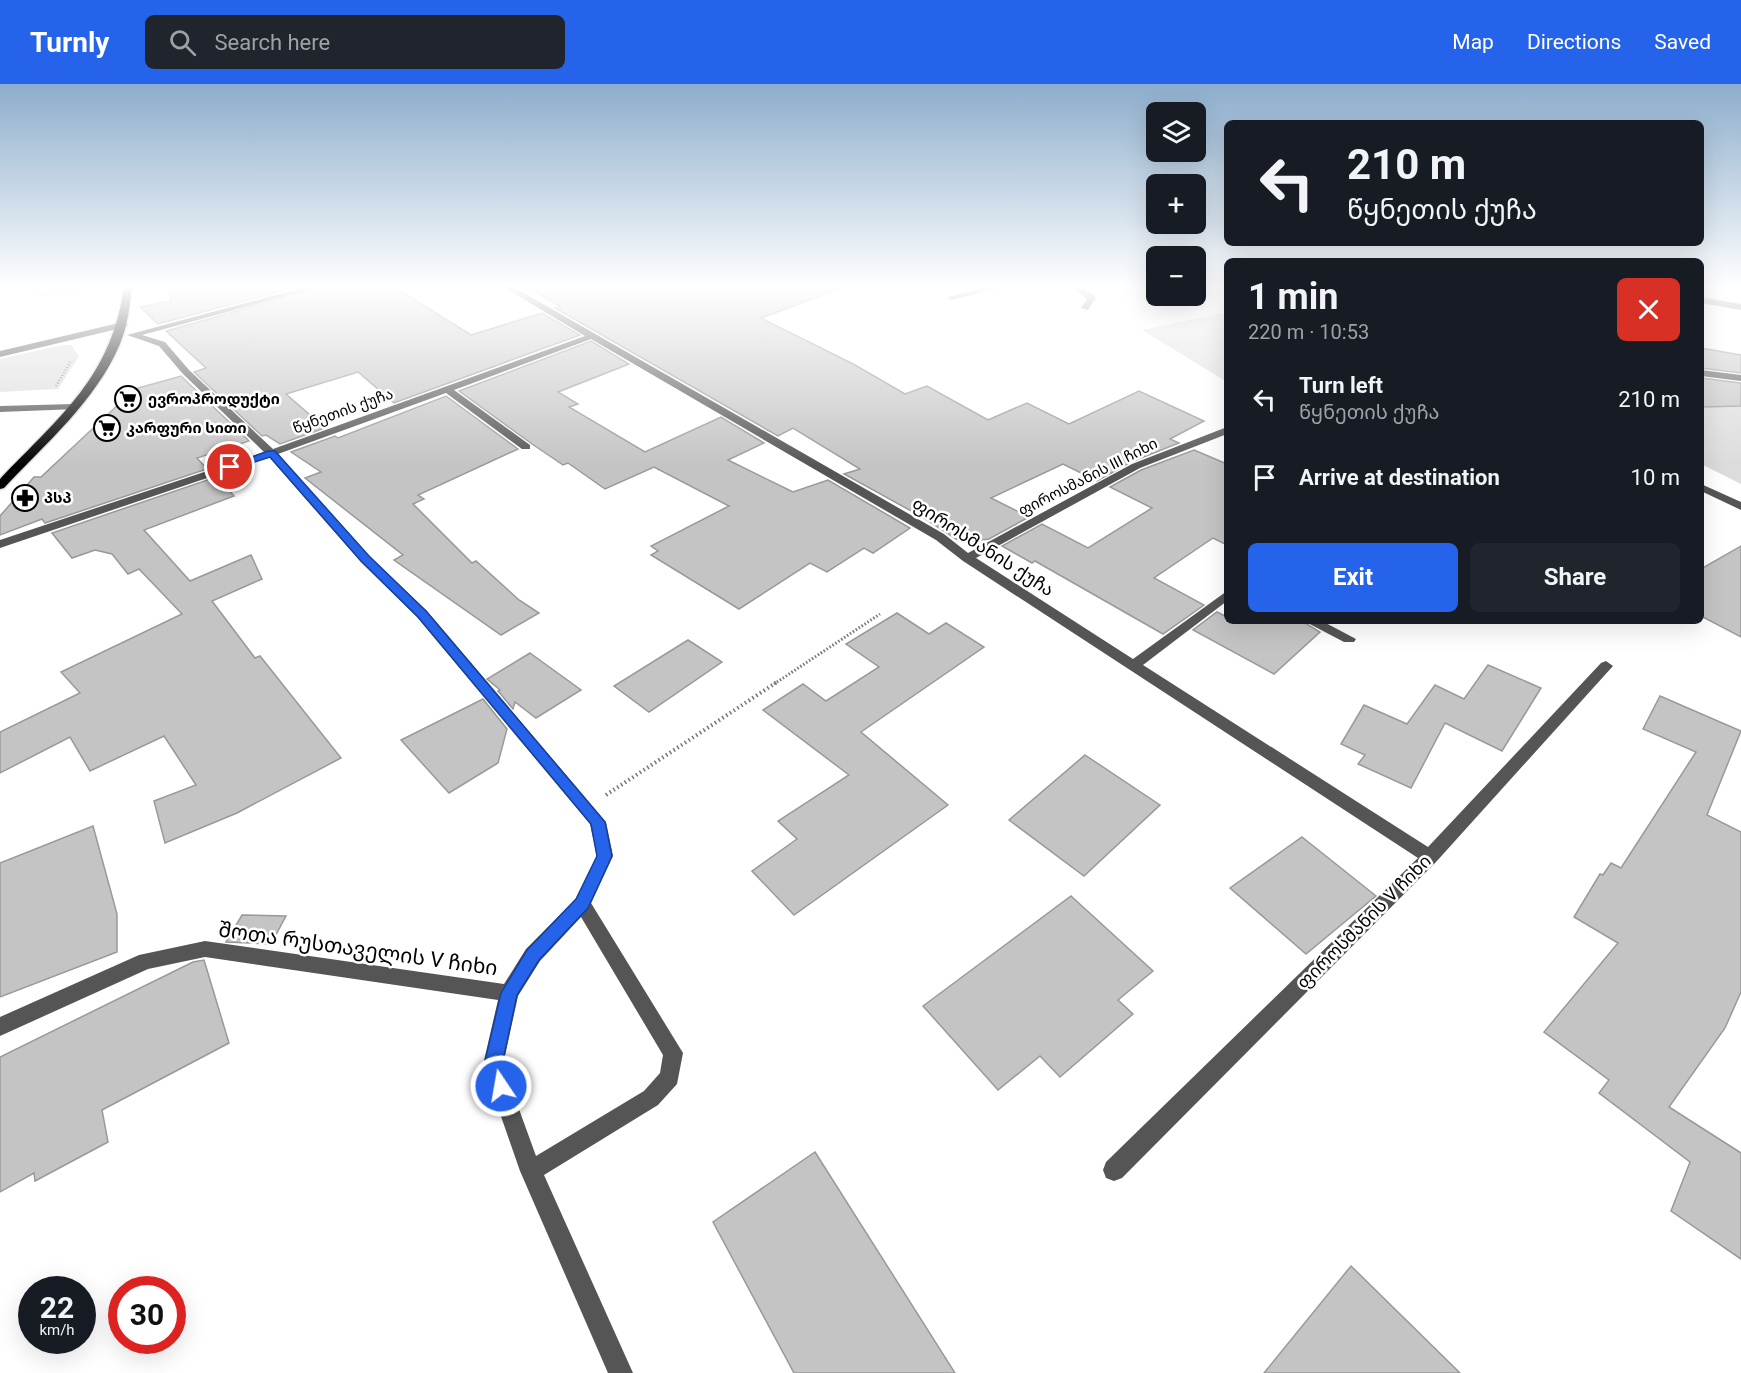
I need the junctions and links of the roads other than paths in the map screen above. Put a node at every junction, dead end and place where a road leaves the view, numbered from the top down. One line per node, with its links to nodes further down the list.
1 (53, 345): 6 (street)
2 (118, 345): 10 (main road)
3 (163, 345): 14 (street)
4 (567, 345): 9 (street, წყნეთის ქუჩა)
5 (608, 345): 19 (street, ფიროსმანის ქუჩა)
6 (0, 354)
7 (1704, 373): 8 (street)
8 (1741, 378)
9 (447, 389): 13 (street); 14 (street, წყნეთის ქუჩა)
10 (73, 407): 11 (street); 15 (main road)
11 (0, 409)
12 (1224, 431): 19 (street, ფიროსმანის III ჩიხი)
13 (526, 447)
14 (272, 453): 18 (street, წყნეთის ქუჩა); 26 (street)
15 (0, 486)
16 (1704, 488): 17 (street)
17 (1741, 507)
18 (0, 544)
19 (966, 558): 23 (street, ფიროსმანის ქუჩა)
20 (1224, 597): 23 (street)
21 (1318, 624): 22 (street)
22 (1350, 639)
23 (1133, 666): 25 (street, ფიროსმანის ქუჩა)
24 (1606, 666): 25 (street, ფიროსმანის V ჩიხი)
25 (1430, 857): 29 (street, ფიროსმანის V ჩიხი)
26 (582, 904): 27 (street); 30 (street)
27 (509, 993): 28 (street, შოთა რუსთაველის V ჩიხი); 30 (street)
28 (0, 1027)
29 (1114, 1170)
30 (531, 1171): 31 (street)
31 (621, 1373)

